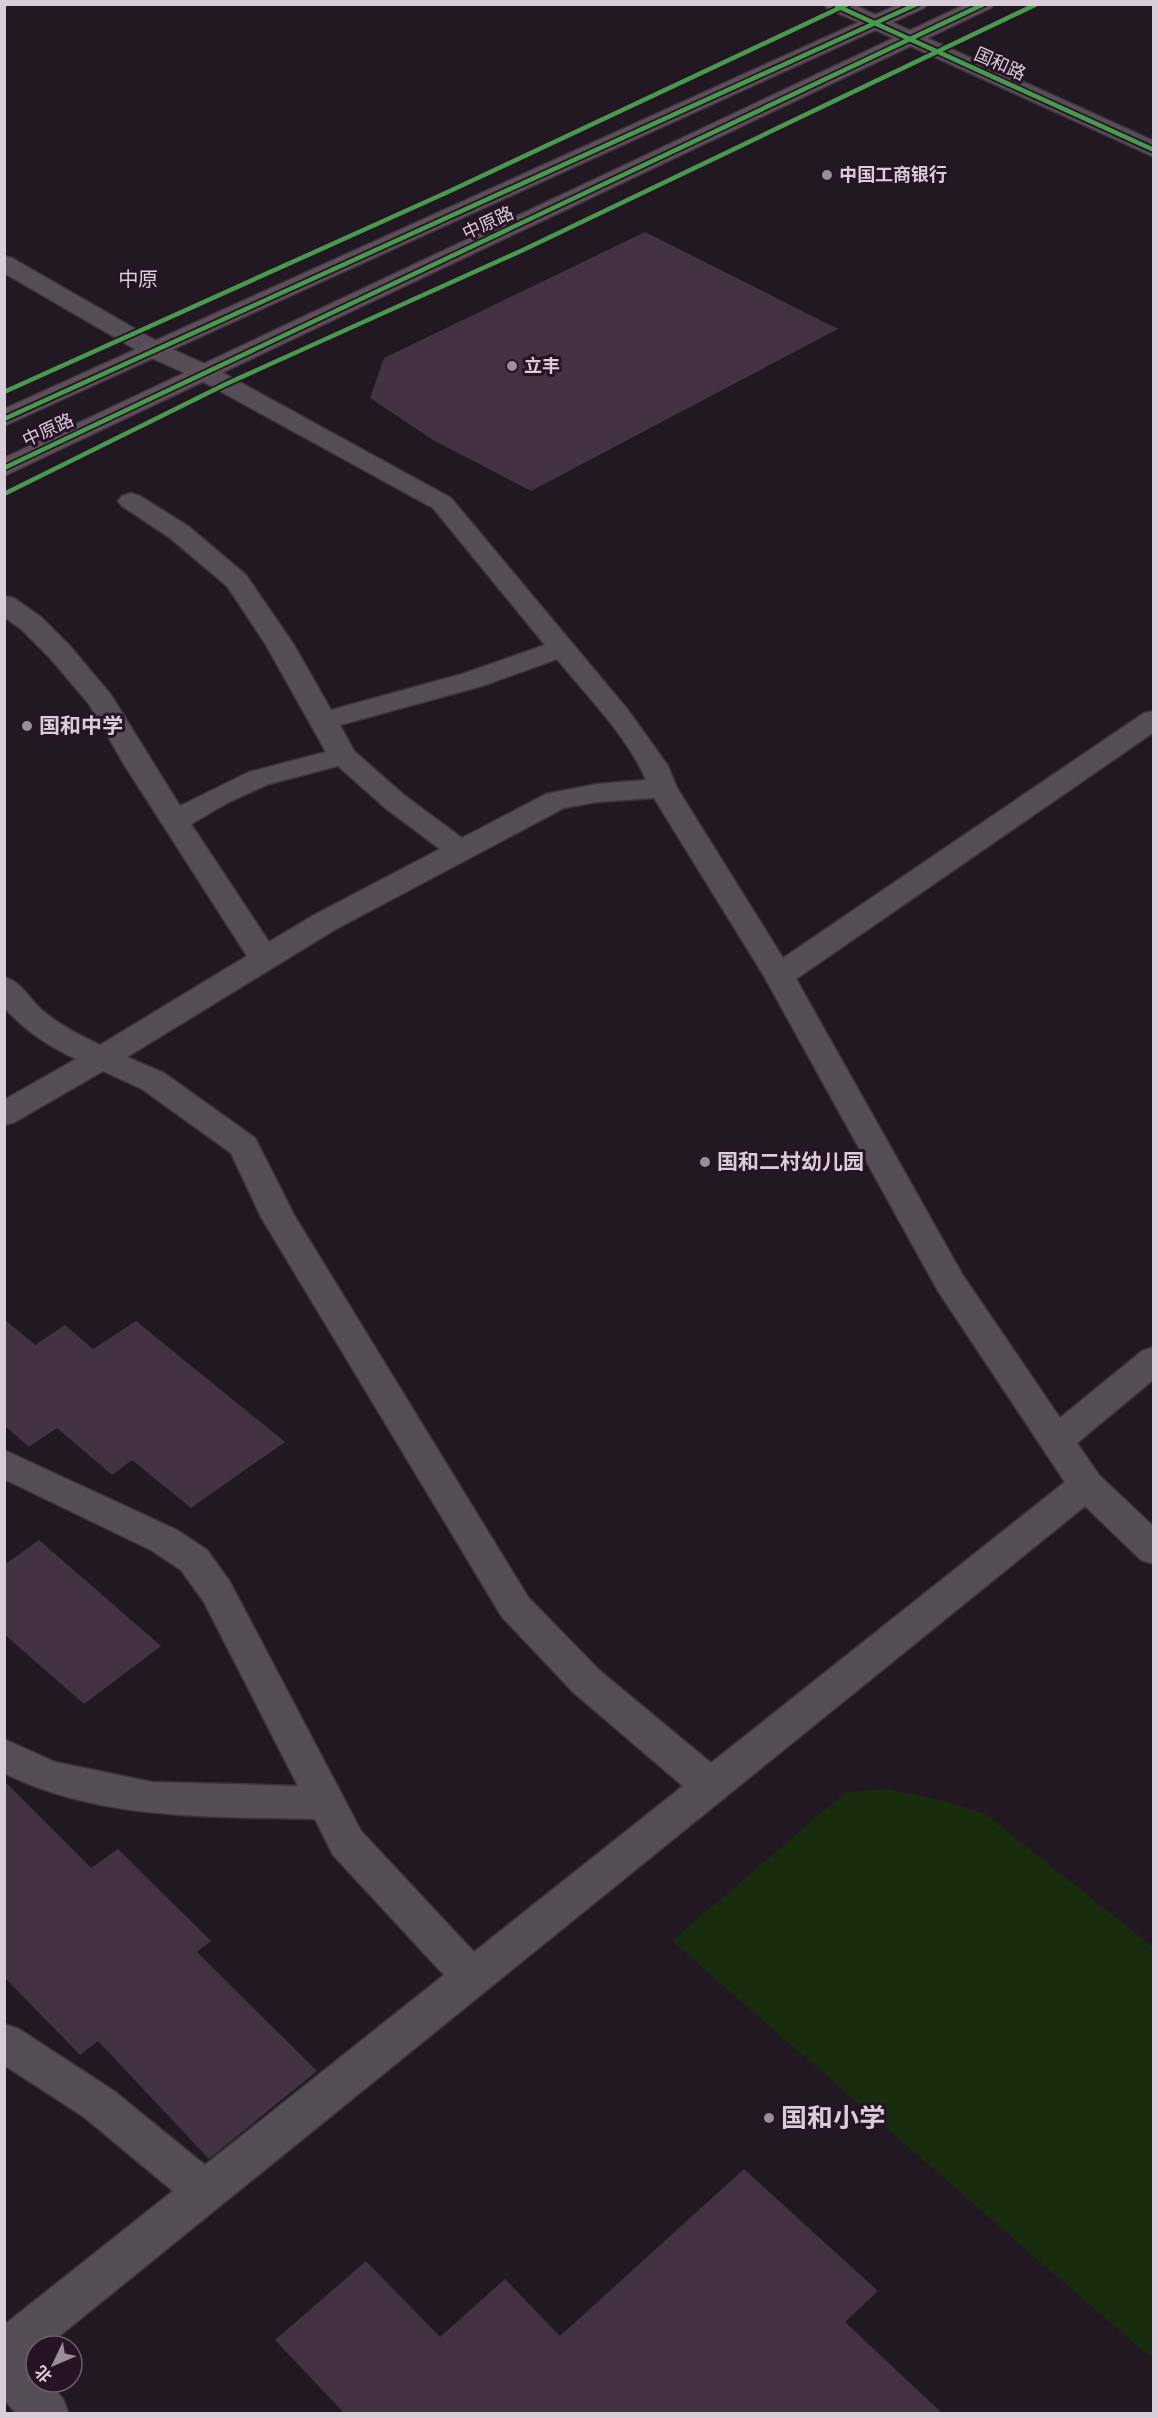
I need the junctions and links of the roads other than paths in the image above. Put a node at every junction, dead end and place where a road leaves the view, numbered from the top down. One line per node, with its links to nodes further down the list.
1 (834, 4): 4 (street, 国和路)
2 (917, 4): 4 (main road, 中原路)
3 (984, 4): 5 (main road, 中原路)
4 (878, 23): 5 (street, 国和路); 8 (main road, 中原路)
5 (909, 40): 6 (street, 国和路); 9 (main road, 中原路)
6 (1154, 150)
7 (4, 263): 8 (street)
8 (156, 351): 9 (street); 10 (main road, 中原路)
9 (205, 373): 11 (main road, 中原路); 14 (street)
10 (4, 419)
11 (4, 468)
12 (131, 501): 16 (street)
13 (4, 604): 19 (street)
14 (562, 648): 16 (street); 18 (street)
15 (1154, 719): 22 (street)
16 (323, 721): 17 (street)
17 (343, 756): 19 (street); 20 (street)
18 (663, 788): 20 (street); 22 (street)
19 (176, 820): 21 (street)
20 (460, 851): 21 (street)
21 (266, 959): 24 (street)
22 (779, 976): 27 (street)
23 (4, 987): 24 (street)
24 (102, 1058): 25 (street); 32 (street)
25 (4, 1114)
26 (1154, 1360): 27 (street)
27 (1056, 1440): 29 (street)
28 (4, 1463): 33 (street)
29 (1086, 1485): 30 (street); 32 (street)
30 (1154, 1550)
31 (4, 1755): 33 (street)
32 (712, 1786): 34 (street)
33 (327, 1803): 34 (street)
34 (473, 1978): 36 (street)
35 (4, 2042): 36 (street)
36 (206, 2192): 37 (street)
37 (4, 2353)
38 (4, 2366): 39 (street)
39 (47, 2414)

